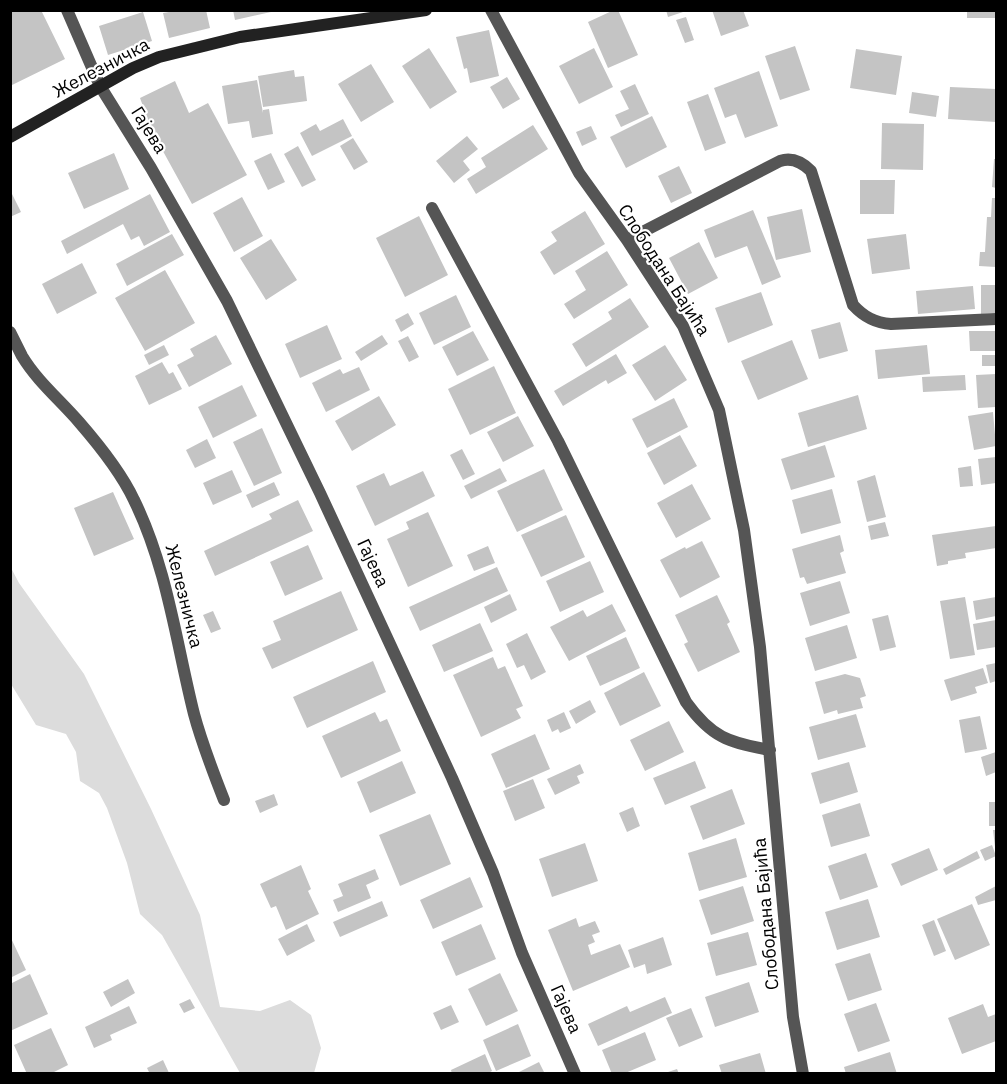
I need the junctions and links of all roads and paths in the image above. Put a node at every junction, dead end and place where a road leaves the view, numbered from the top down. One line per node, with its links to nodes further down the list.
1 (67, 10): 4 (street, Гајева)
2 (491, 10): 7 (street, Слободана Бајића)
3 (421, 11): 4 (street, Железничка)
4 (100, 86): 5 (street, Железничка); 12 (street, Гајева)
5 (10, 137)
6 (432, 208): 10 (street)
7 (627, 240): 8 (street); 10 (street, Слободана Бајића)
8 (996, 320)
9 (10, 332): 11 (street, Железничка)
10 (770, 750): 13 (street, Слободана Бајића)
11 (224, 800)
12 (575, 1074)
13 (803, 1074)

